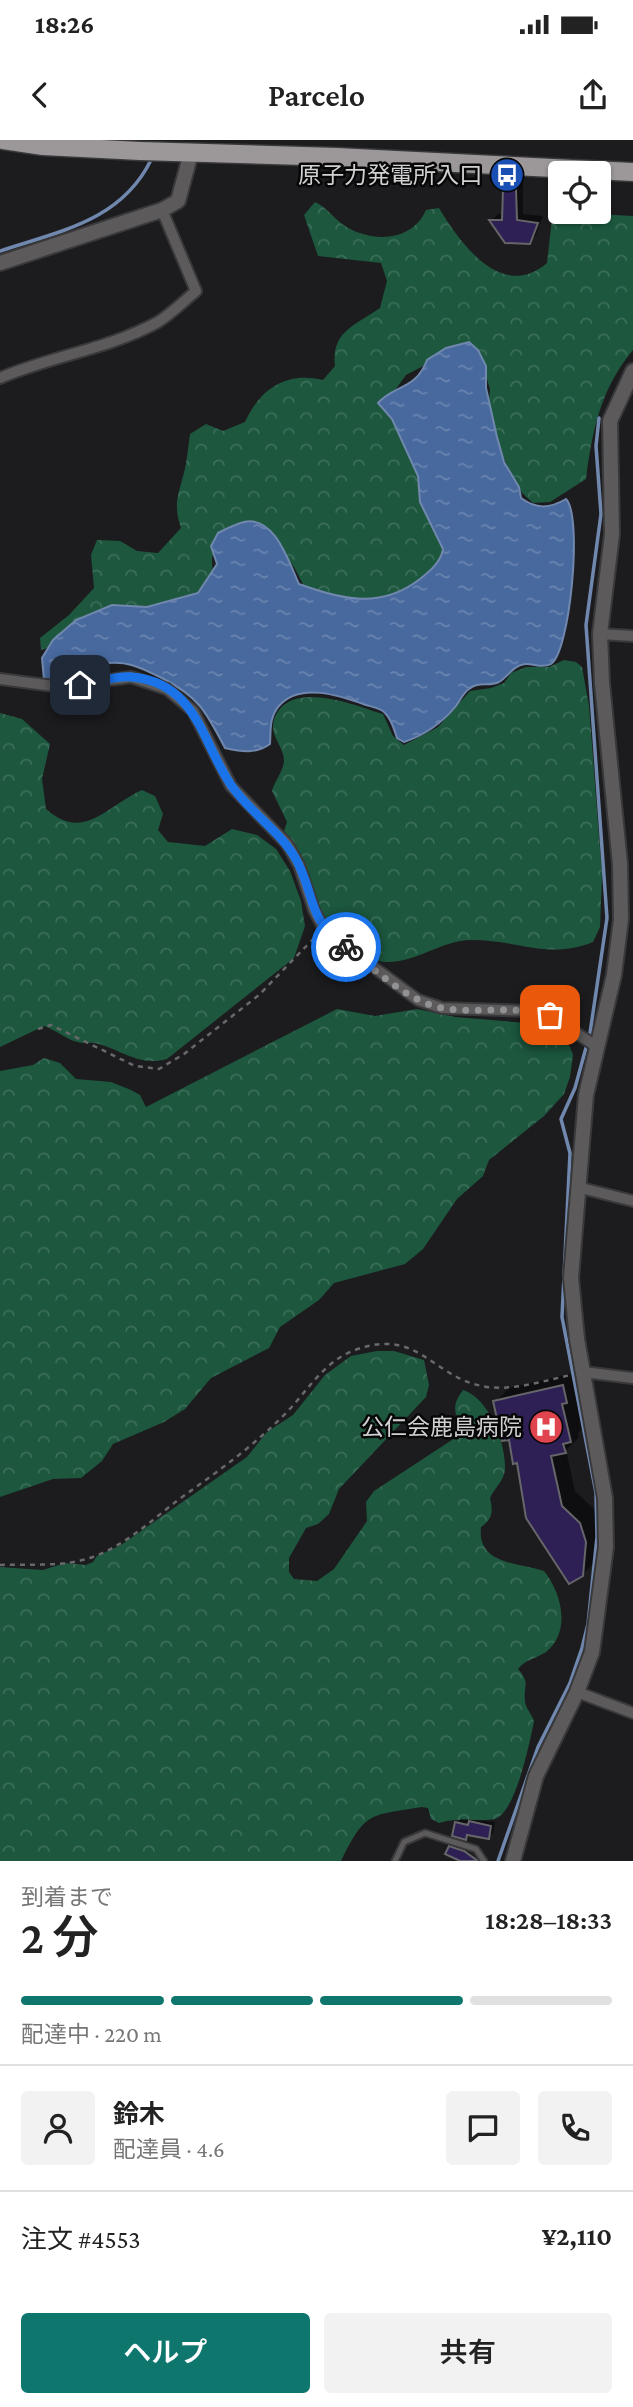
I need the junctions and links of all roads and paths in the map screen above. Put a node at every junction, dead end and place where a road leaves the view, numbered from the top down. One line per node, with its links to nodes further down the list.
1 (3, 140): 2 (main road)
2 (191, 153): 3 (main road); 4 (street)
3 (633, 172)
4 (162, 210): 5 (street); 7 (street)
5 (0, 263)
6 (633, 371): 8 (street)
7 (0, 378)
8 (600, 634): 9 (street); 13 (street)
9 (633, 636)
10 (0, 679): 11 (street)
11 (324, 929): 12 (path); 13 (street)
12 (38, 1029)
13 (590, 1043): 14 (street)
14 (577, 1187): 15 (street); 16 (street)
15 (633, 1201)
16 (576, 1374): 17 (street); 18 (path); 19 (street)
17 (633, 1378)
18 (0, 1565)
19 (577, 1692): 20 (street); 23 (street)
20 (633, 1713)
21 (395, 1861): 22 (lane)
22 (484, 1861)
23 (513, 1861)

